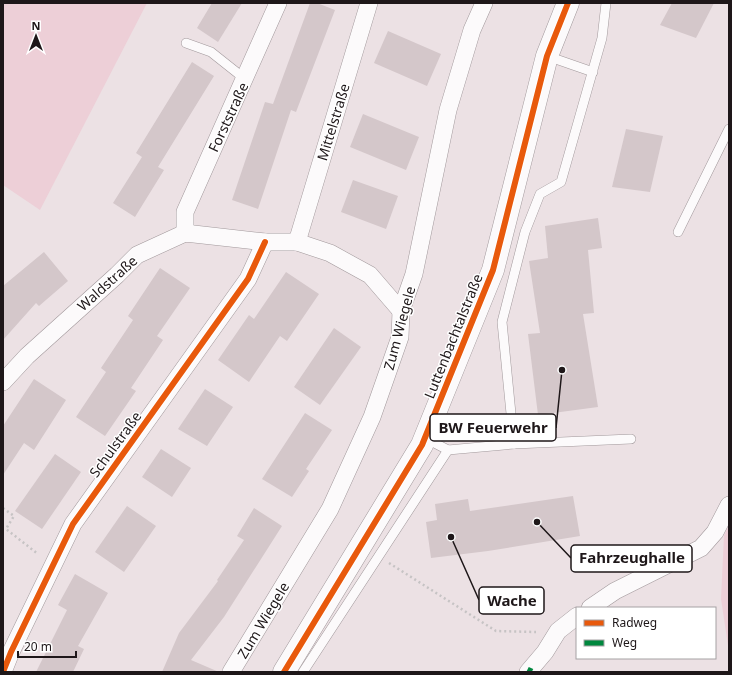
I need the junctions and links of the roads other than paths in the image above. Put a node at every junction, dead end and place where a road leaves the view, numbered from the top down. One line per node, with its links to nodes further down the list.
1 (278, 3): 9 (street, Forststraße)
2 (369, 3): 14 (street, Mittelstraße)
3 (484, 3): 15 (street, Zum Wiegele)
4 (568, 3): 7 (street, Luttenbachtalstraße)
5 (606, 3): 8 (lane)
6 (186, 43): 9 (lane)
7 (547, 56): 8 (lane); 17 (street, Luttenbachtalstraße)
8 (593, 72): 19 (lane)
9 (245, 79): 12 (street, Forststraße)
10 (729, 129): 11 (lane)
11 (678, 232)
12 (185, 233): 13 (street, Waldstraße); 16 (street, Waldstraße)
13 (265, 242): 14 (street, Waldstraße); 24 (street, Schulstraße)
14 (297, 242): 15 (street, Waldstraße)
15 (401, 311): 25 (street, Zum Wiegele)
16 (3, 382)
17 (424, 438): 20 (lane); 26 (street, Luttenbachtalstraße)
18 (631, 439): 19 (lane)
19 (514, 444): 20 (lane)
20 (448, 450): 27 (lane)
21 (729, 505): 22 (street)
22 (591, 607)
23 (576, 617): 28 (street)
24 (3, 672)
25 (231, 672)
26 (284, 672)
27 (303, 672)
28 (528, 672)

